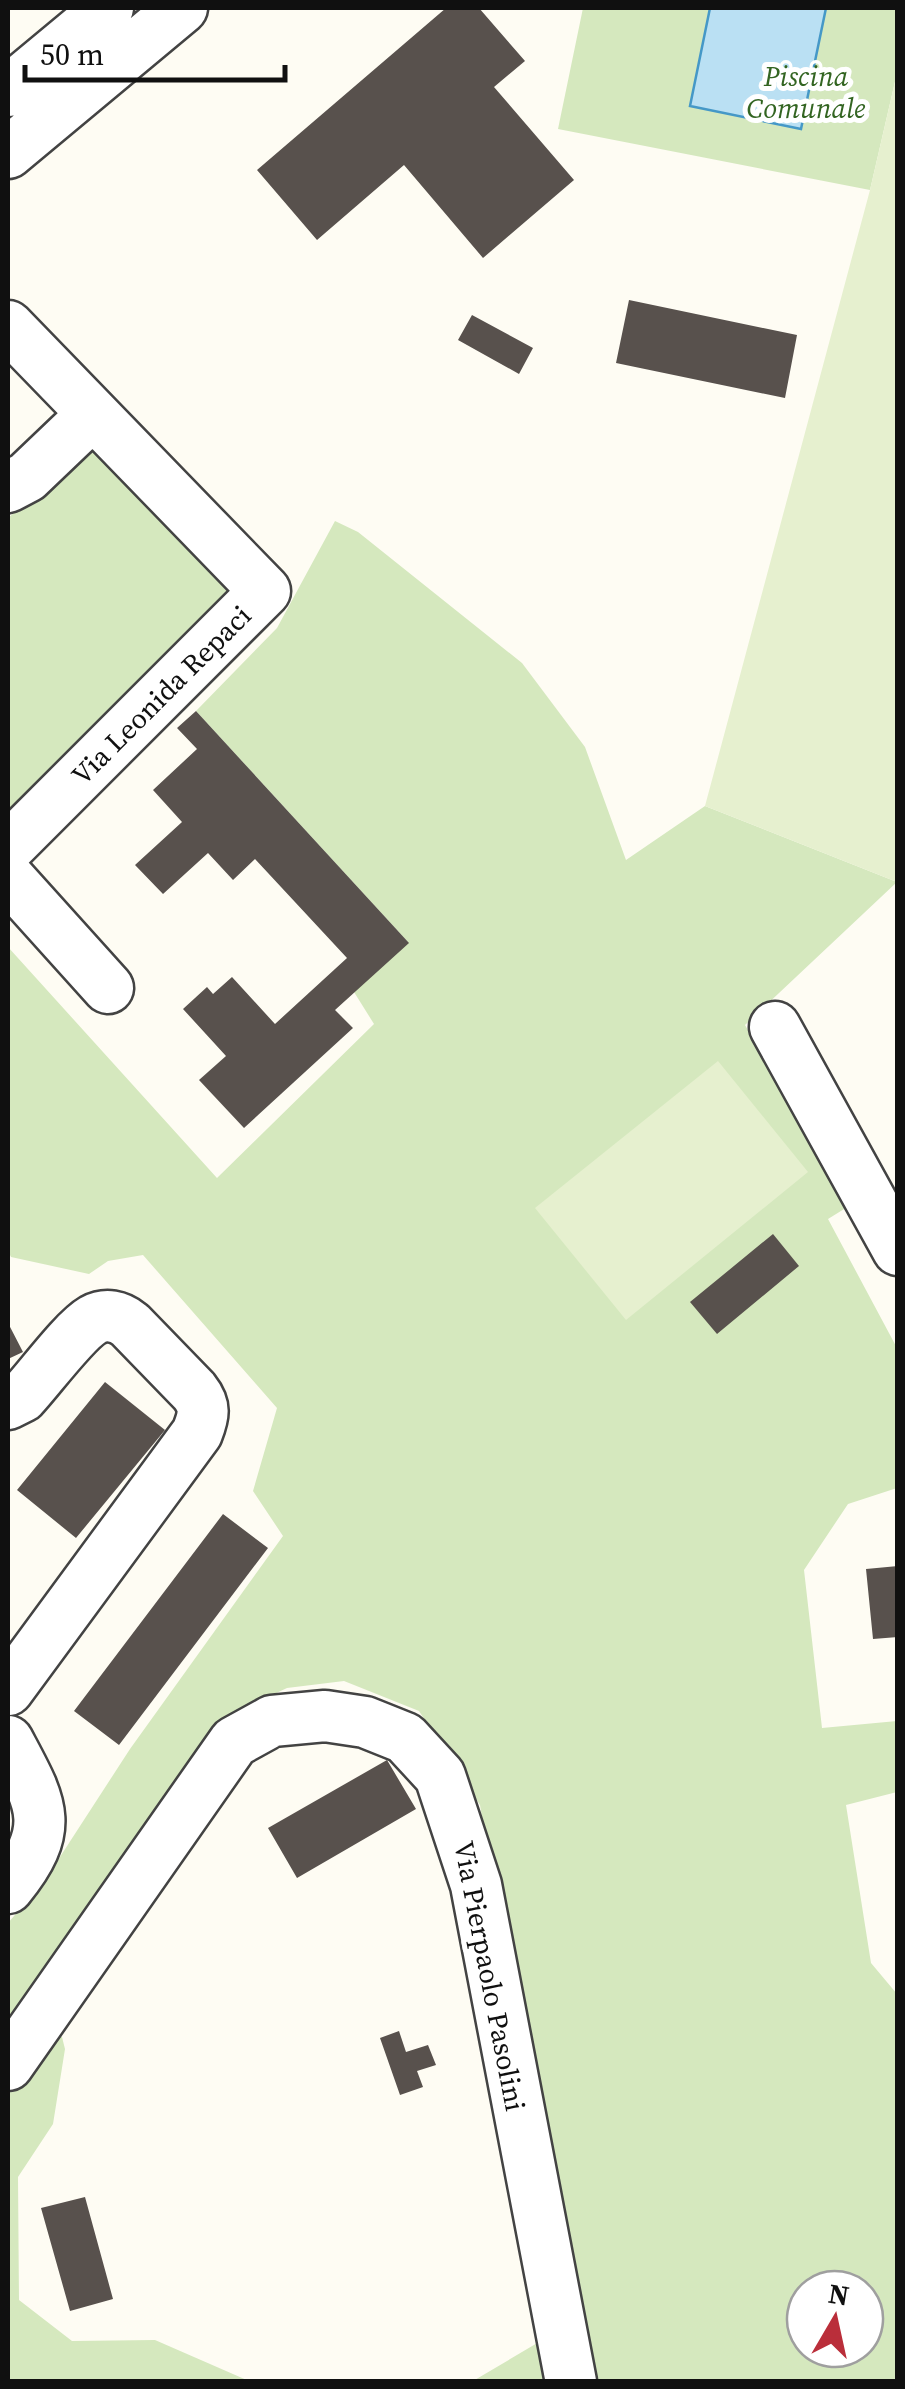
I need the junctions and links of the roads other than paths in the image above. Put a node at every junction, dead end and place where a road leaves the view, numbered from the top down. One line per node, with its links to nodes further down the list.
1 (108, 8): 3 (street)
2 (182, 8): 4 (street)
3 (10, 84)
4 (8, 152)
5 (17, 310): 6 (street, Via Leonida Repaci)
6 (93, 414): 7 (street); 8 (street, Via Leonida Repaci)
7 (8, 487)
8 (8, 848)
9 (8, 876): 10 (street)
10 (108, 988)
11 (775, 1027): 12 (street)
12 (898, 1250)
13 (8, 1404): 14 (street)
14 (8, 1690)
15 (8, 1742): 16 (street)
16 (8, 1888)
17 (8, 2065): 18 (street, Via Pierpaolo Pasolini)
18 (571, 2382)

